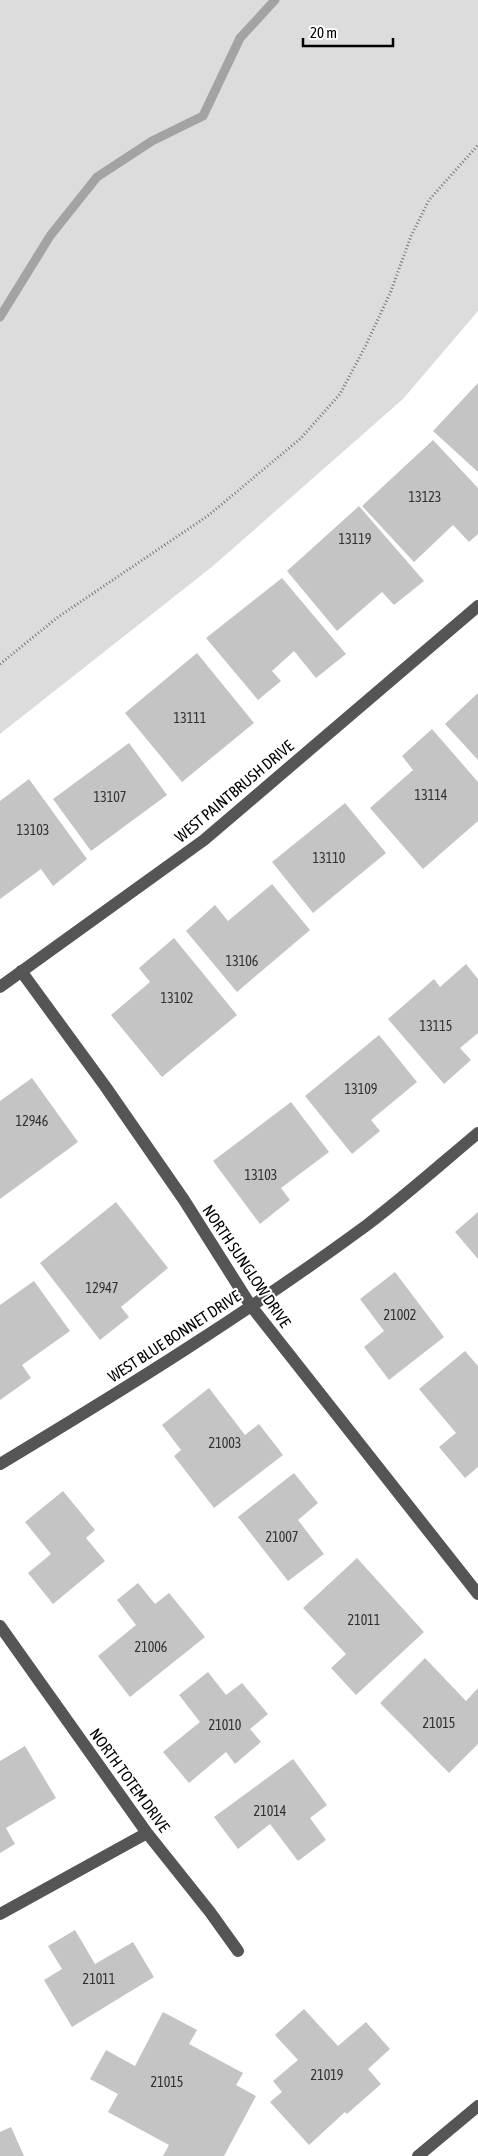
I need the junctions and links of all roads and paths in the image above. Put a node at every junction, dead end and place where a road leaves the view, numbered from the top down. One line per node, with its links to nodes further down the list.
1 (478, 146): 3 (path)
2 (478, 606): 4 (street, WEST PAINTBRUSH DRIVE)
3 (0, 664)
4 (21, 971): 5 (street, WEST PAINTBRUSH DRIVE); 7 (street, NORTH SUNGLOW DRIVE)
5 (0, 986)
6 (478, 1134): 7 (street, WEST BLUE BONNET DRIVE)
7 (251, 1306): 8 (street, WEST BLUE BONNET DRIVE); 9 (street, NORTH SUNGLOW DRIVE)
8 (0, 1464)
9 (478, 1594)
10 (0, 1626): 11 (street, NORTH TOTEM DRIVE)
11 (147, 1832): 12 (street); 13 (street, NORTH TOTEM DRIVE)
12 (0, 1914)
13 (238, 1951)
14 (478, 2106): 15 (street)
15 (418, 2156)

